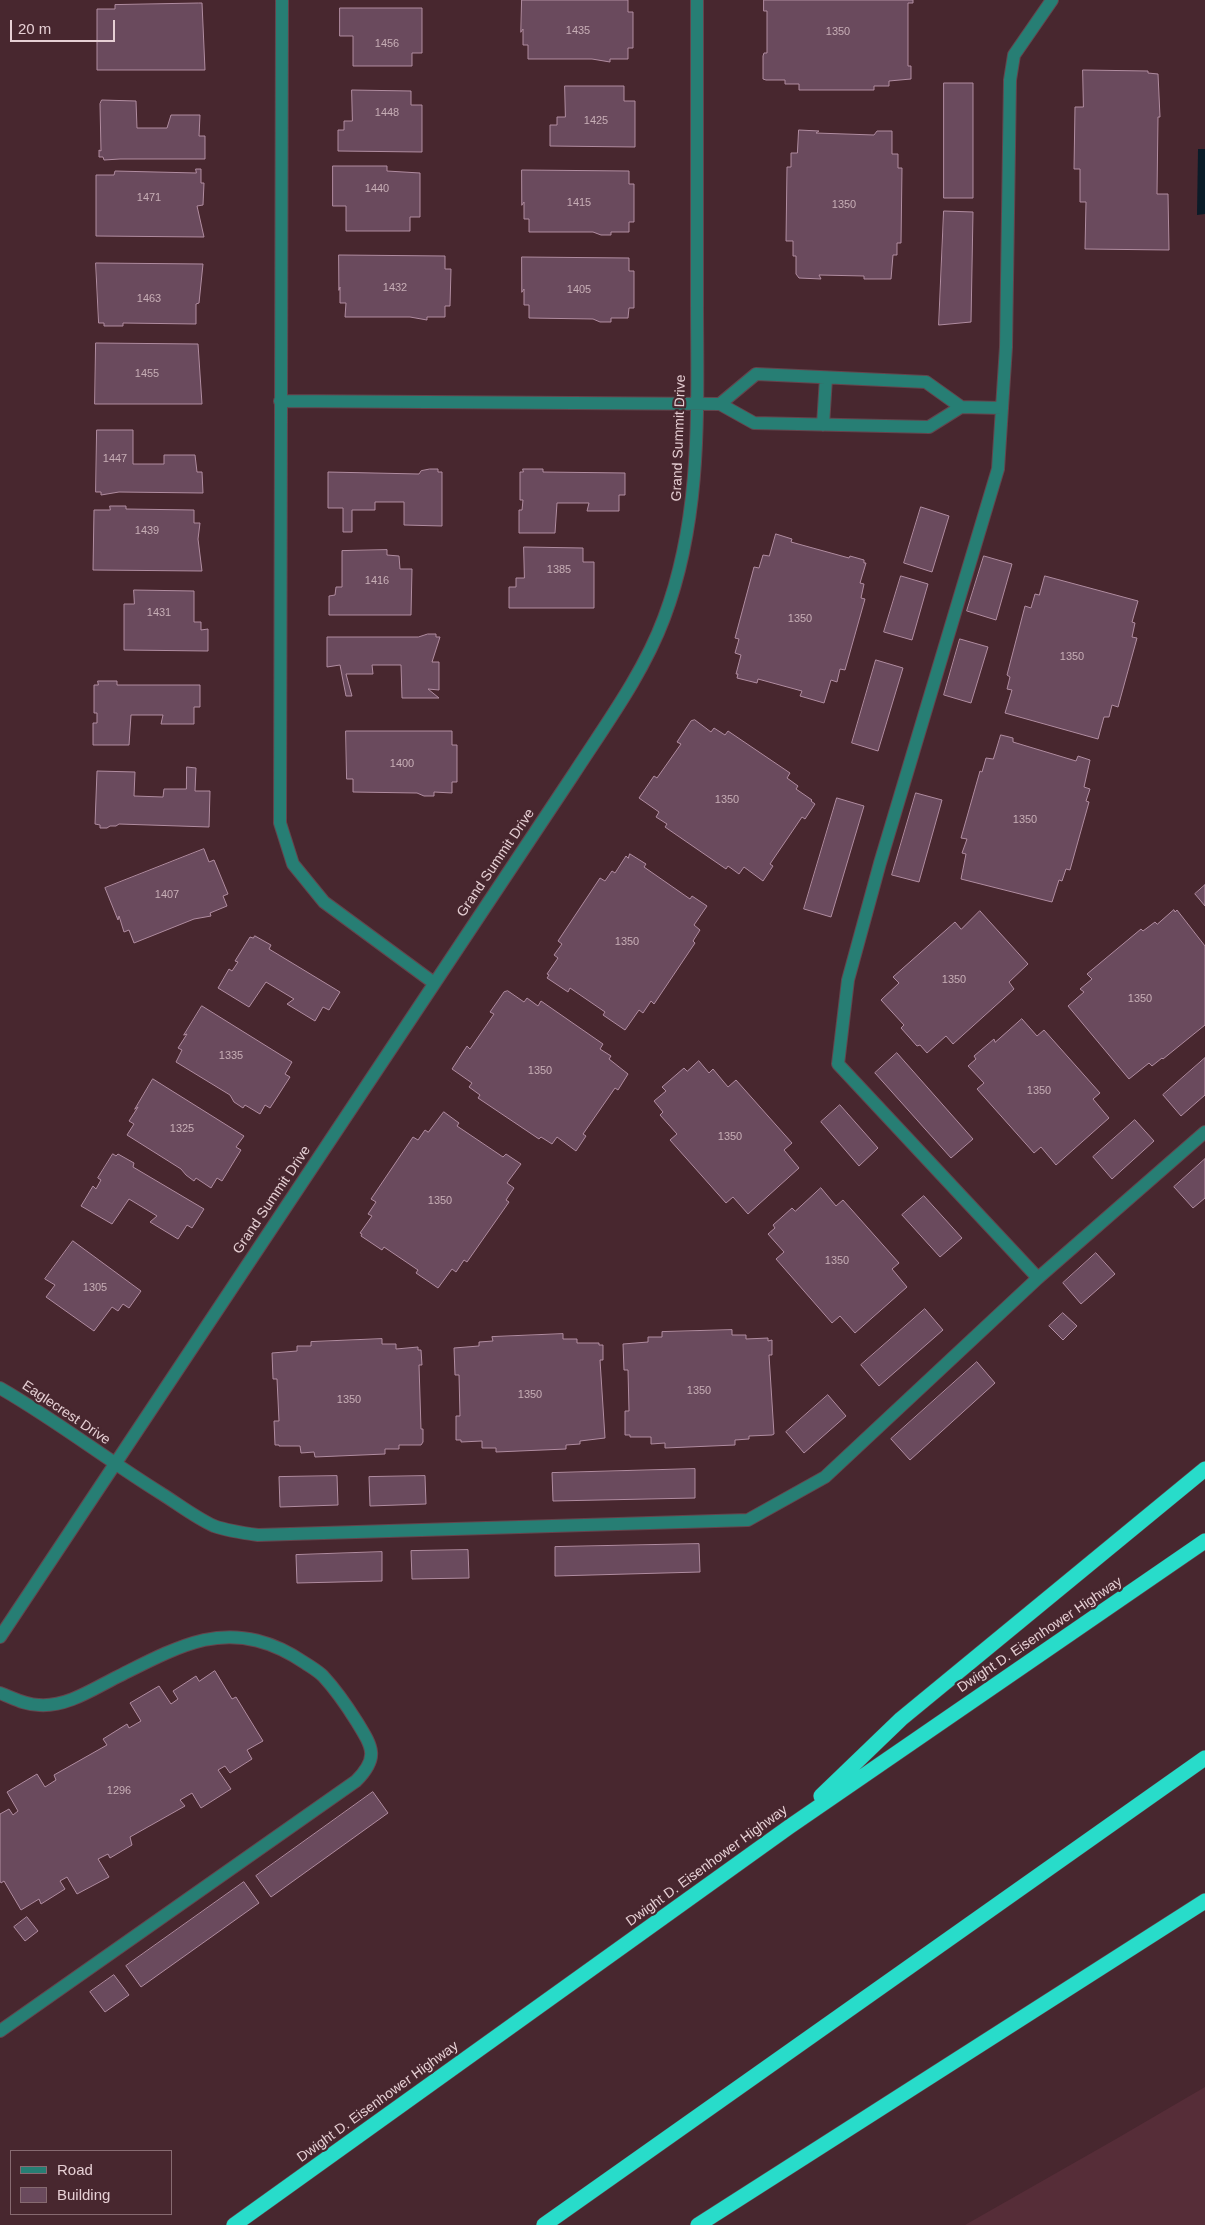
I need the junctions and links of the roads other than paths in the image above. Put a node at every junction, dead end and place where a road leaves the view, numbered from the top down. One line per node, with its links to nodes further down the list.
1 (282, 0): 5 (street)
2 (697, 0): 6 (street, Grand Summit Drive)
3 (1052, 0): 9 (street)
4 (826, 378): 7 (street); 8 (street); 10 (street)
5 (280, 401): 6 (street); 11 (street)
6 (697, 403): 7 (street); 11 (street, Grand Summit Drive)
7 (720, 404): 10 (street)
8 (961, 407): 9 (street); 10 (street)
9 (1002, 408): 13 (street)
10 (823, 424)
11 (434, 983): 15 (street, Grand Summit Drive)
12 (1205, 1132): 13 (street, Eaglecrest Drive)
13 (1038, 1278): 15 (street, Eaglecrest Drive)
14 (0, 1388): 15 (street, Eaglecrest Drive)
15 (115, 1465): 18 (street, Grand Summit Drive)
16 (1205, 1469): 21 (highway)
17 (1205, 1541): 21 (highway, Dwight D. Eisenhower Highway)
18 (0, 1637)
19 (0, 1692): 23 (street)
20 (1205, 1758): 25 (highway)
21 (789, 1827): 24 (highway, Dwight D. Eisenhower Highway)
22 (1205, 1901): 26 (highway)
23 (0, 2031)
24 (234, 2225)
25 (544, 2225)
26 (698, 2225)

